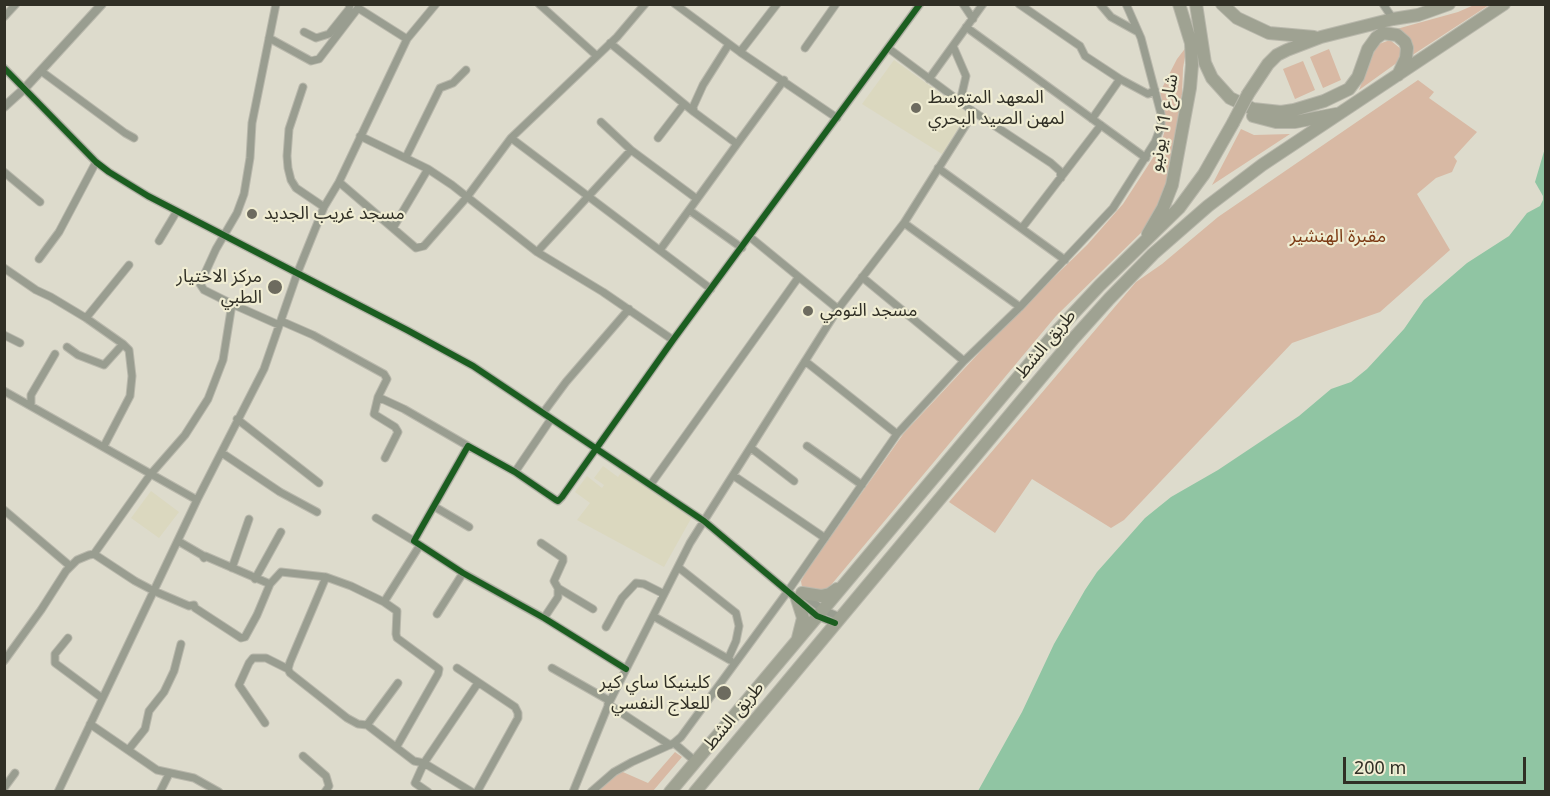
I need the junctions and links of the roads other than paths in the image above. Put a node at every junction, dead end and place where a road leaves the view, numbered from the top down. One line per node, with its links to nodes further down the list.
1 (16, 4): 24 (street)
2 (102, 4): 43 (street)
3 (276, 4): 31 (street)
4 (350, 4): 28 (street)
5 (436, 4): 32 (street)
6 (539, 4): 40 (street)
7 (645, 4): 33 (street)
8 (675, 4): 35 (street)
9 (777, 4): 39 (street)
10 (836, 4): 37 (street)
11 (920, 4): 38 (street)
12 (963, 4): 25 (street)
13 (983, 4): 25 (street)
14 (1020, 4): 46 (street)
15 (1100, 4): 29 (street)
16 (1126, 4): 29 (street)
17 (1179, 4): 34 (highway, شارع 11 يونيو)
18 (1196, 4): 44 (highway)
19 (1222, 4): 30 (highway)
20 (1383, 4): 26 (street)
21 (1449, 4): 23 (highway)
22 (1504, 4): 44 (highway, طريق الشط)
23 (1421, 10): 26 (highway)
24 (4, 17)
25 (973, 19): 27 (street)
26 (1393, 19): 30 (highway)
27 (966, 27): 36 (street); 58 (street)
28 (304, 32)
29 (1138, 32): 50 (street)
30 (1321, 37): 88 (highway, طريق الشط, bridge)
31 (269, 38): 32 (street); 85 (street)
32 (407, 39): 61 (street)
33 (610, 43): 40 (street); 52 (street)
34 (1191, 43): 56 (highway); 88 (highway, شارع 11 يونيو)
35 (729, 44): 39 (street); 54 (street)
36 (953, 46): 45 (street); 51 (street)
37 (805, 48)
38 (888, 48): 45 (street); 57 (street)
39 (741, 52): 47 (street)
40 (597, 56): 63 (street)
41 (4, 68): 49 (street)
42 (466, 70): 67 (street)
43 (41, 71): 49 (street); 62 (street)
44 (1398, 76): 56 (highway, طريق الشط)
45 (929, 79): 51 (street)
46 (1120, 79): 50 (street); 58 (street)
47 (784, 80): 57 (street); 65 (street)
48 (303, 87): 79 (street)
49 (25, 88): 53 (street); 69 (street)
50 (1155, 90): 68 (street)
51 (960, 102): 55 (street)
52 (684, 104): 54 (street); 64 (street)
53 (4, 107)
54 (694, 112): 65 (street)
55 (974, 112): 70 (street); 73 (street)
56 (1345, 112): 167 (highway, طريق الشط)
57 (837, 118): 86 (street)
58 (1092, 118): 60 (street)
59 (601, 122): 66 (street)
60 (1101, 125): 68 (street); 73 (street)
61 (360, 136): 67 (street); 74 (street)
62 (134, 138)
63 (512, 138): 75 (street); 76 (street)
64 (658, 138)
65 (737, 144): 77 (street)
66 (631, 150): 75 (street); 77 (street)
67 (406, 157): 71 (street)
68 (1146, 158): 93 (street)
69 (96, 162): 81 (street); 92 (street)
70 (938, 168): 82 (street); 84 (street)
71 (428, 169): 76 (street); 83 (street)
72 (4, 172): 78 (street)
73 (1060, 178): 84 (street)
74 (339, 182): 79 (street); 83 (street)
75 (589, 196): 90 (street); 91 (street)
76 (466, 197): 83 (street); 91 (street)
77 (697, 199): 80 (street)
78 (40, 202)
79 (324, 207): 96 (street)
80 (689, 210): 89 (street); 90 (street)
81 (177, 211): 85 (street); 87 (street)
82 (904, 222): 97 (street); 101 (street)
83 (393, 228)
84 (1022, 228): 93 (street)
85 (226, 235): 96 (street); 100 (street)
86 (750, 237): 89 (street); 98 (street)
87 (159, 241)
88 (1144, 242): 156 (highway, طريق الشط)
89 (742, 248): 99 (street)
90 (660, 250): 99 (street)
91 (537, 252): 102 (street)
92 (39, 259)
93 (1065, 260): 101 (street)
94 (129, 265): 104 (street)
95 (4, 268): 104 (street)
96 (297, 274): 105 (street); 117 (street)
97 (862, 277): 103 (street); 113 (street)
98 (798, 278): 103 (street); 133 (street)
99 (711, 289): 107 (street)
100 (232, 304): 105 (street); 129 (street)
101 (1020, 307): 113 (street)
102 (629, 309): 107 (street); 117 (street)
103 (838, 309): 112 (street)
104 (86, 318): 109 (street)
105 (280, 323): 115 (street); 118 (street)
106 (4, 335): 108 (street)
107 (674, 340): 124 (street)
108 (20, 342)
109 (123, 344): 110 (street); 121 (street)
110 (67, 347)
111 (55, 354): 116 (street)
112 (805, 361): 120 (street); 125 (street)
113 (964, 361): 120 (street)
114 (4, 391): 116 (street)
115 (378, 397): 122 (street); 127 (street)
116 (31, 405): 121 (street)
117 (543, 413): 119 (street)
118 (237, 419): 126 (street); 132 (street)
119 (551, 419): 124 (street); 128 (street)
120 (897, 435): 134 (street)
121 (104, 446): 129 (street)
122 (468, 446): 128 (street); 136 (street)
123 (807, 446): 134 (street)
124 (596, 448): 128 (street); 133 (street)
125 (752, 448): 130 (street); 131 (street)
126 (222, 453): 135 (street); 138 (street)
127 (385, 458)
128 (515, 472)
129 (150, 475): 135 (street); 148 (street)
130 (734, 476): 141 (street); 144 (street)
131 (794, 481)
132 (319, 483)
133 (651, 484): 141 (street)
134 (862, 485): 144 (street)
135 (197, 500): 145 (street)
136 (435, 507): 142 (street); 146 (street)
137 (4, 510): 149 (street)
138 (317, 512)
139 (376, 518): 146 (street)
140 (249, 519): 151 (street)
141 (704, 521): 150 (street); 160 (street)
142 (469, 527)
143 (281, 532): 154 (street)
144 (825, 538): 160 (street)
145 (178, 541): 151 (street); 158 (street)
146 (417, 543): 152 (street); 161 (street)
147 (541, 543): 157 (street)
148 (94, 554): 149 (street); 158 (street)
149 (70, 566): 172 (street)
150 (678, 567): 159 (street); 173 (street)
151 (232, 568): 154 (street)
152 (464, 573): 164 (street); 166 (street)
153 (326, 577): 155 (street); 161 (street); 176 (street)
154 (255, 579): 155 (street)
155 (270, 584): 158 (street)
156 (843, 585): 160 (highway); 163 (highway, طريق الشط)
157 (558, 588): 162 (street); 166 (street)
158 (154, 591): 180 (street)
159 (664, 594): 165 (street); 168 (street)
160 (794, 594): 163 (street); 170 (highway); 173 (street)
161 (384, 602): 186 (street)
162 (593, 609)
163 (820, 613): 167 (street); 170 (highway, طريق الشط)
164 (437, 614)
165 (652, 616): 173 (street); 177 (street)
166 (544, 618): 177 (street)
167 (837, 620): 203 (highway, طريق الشط)
168 (606, 627)
169 (68, 638): 180 (street)
170 (798, 640): 189 (highway, طريق الشط)
171 (181, 644): 187 (street)
172 (4, 661)
173 (732, 661): 185 (street)
174 (457, 668): 179 (street)
175 (552, 668): 181 (street)
176 (288, 669): 182 (street); 184 (street)
177 (626, 669): 181 (street)
178 (398, 683): 184 (street)
179 (478, 683): 190 (street); 199 (street)
180 (102, 698): 183 (street)
181 (609, 702): 185 (street); 200 (street)
182 (265, 723)
183 (90, 724): 187 (street); 194 (street)
184 (367, 724): 186 (street)
185 (672, 744): 189 (street); 201 (street)
186 (396, 746): 190 (street)
187 (129, 749): 192 (street)
188 (303, 756): 197 (street)
189 (696, 762): 202 (highway, طريق الشط)
190 (424, 763): 198 (street); 199 (street)
191 (15, 773): 193 (street)
192 (169, 774): 195 (street); 196 (street)
193 (4, 788)
194 (58, 792)
195 (160, 792)
196 (219, 792)
197 (325, 792)
198 (428, 792)
199 (474, 792)
200 (573, 792)
201 (591, 792)
202 (670, 792)
203 (695, 792)

